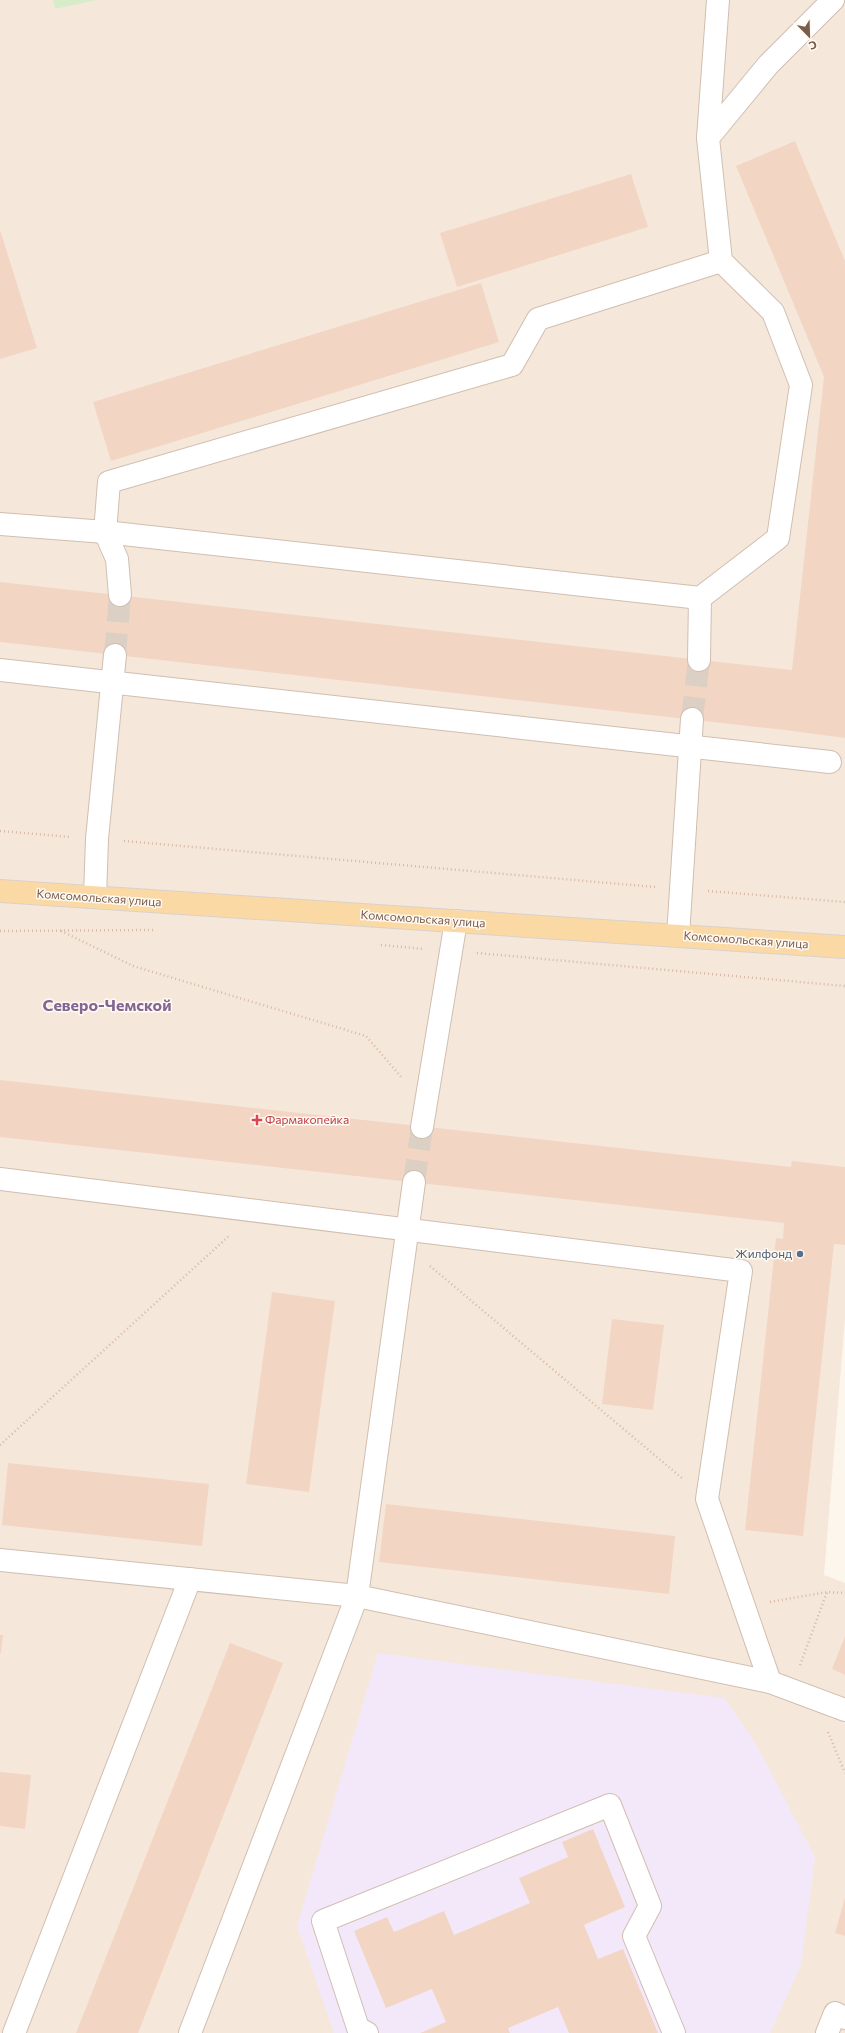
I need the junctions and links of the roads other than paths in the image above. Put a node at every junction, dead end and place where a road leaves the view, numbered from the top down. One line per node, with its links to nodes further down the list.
1 (718, 0): 3 (lane)
2 (833, 0): 3 (lane)
3 (708, 138): 4 (lane)
4 (720, 261): 6 (lane); 8 (lane)
5 (0, 524): 6 (lane)
6 (105, 532): 7 (lane); 8 (lane)
7 (120, 595)
8 (700, 598): 10 (lane)
9 (115, 655): 12 (lane)
10 (699, 660)
11 (0, 670): 12 (lane)
12 (112, 681): 14 (lane); 17 (lane)
13 (692, 719): 14 (lane)
14 (690, 748): 15 (lane); 19 (lane)
15 (830, 762)
16 (0, 891): 17 (main road, Комсомольская улица)
17 (95, 897): 18 (main road, Комсомольская улица)
18 (456, 921): 19 (main road, Комсомольская улица); 21 (lane)
19 (678, 936): 20 (main road, Комсомольская улица)
20 (845, 947)
21 (422, 1127)
22 (0, 1178): 24 (lane)
23 (414, 1182): 24 (lane)
24 (406, 1237): 27 (lane); 28 (lane)
25 (0, 1560): 26 (lane)
26 (190, 1579): 27 (lane); 31 (lane)
27 (357, 1596): 28 (lane); 32 (lane)
28 (770, 1682): 29 (lane)
29 (845, 1710)
30 (845, 2018): 35 (lane)
31 (14, 2033)
32 (190, 2033)
33 (367, 2033): 34 (lane)
34 (674, 2033)
35 (827, 2033)

